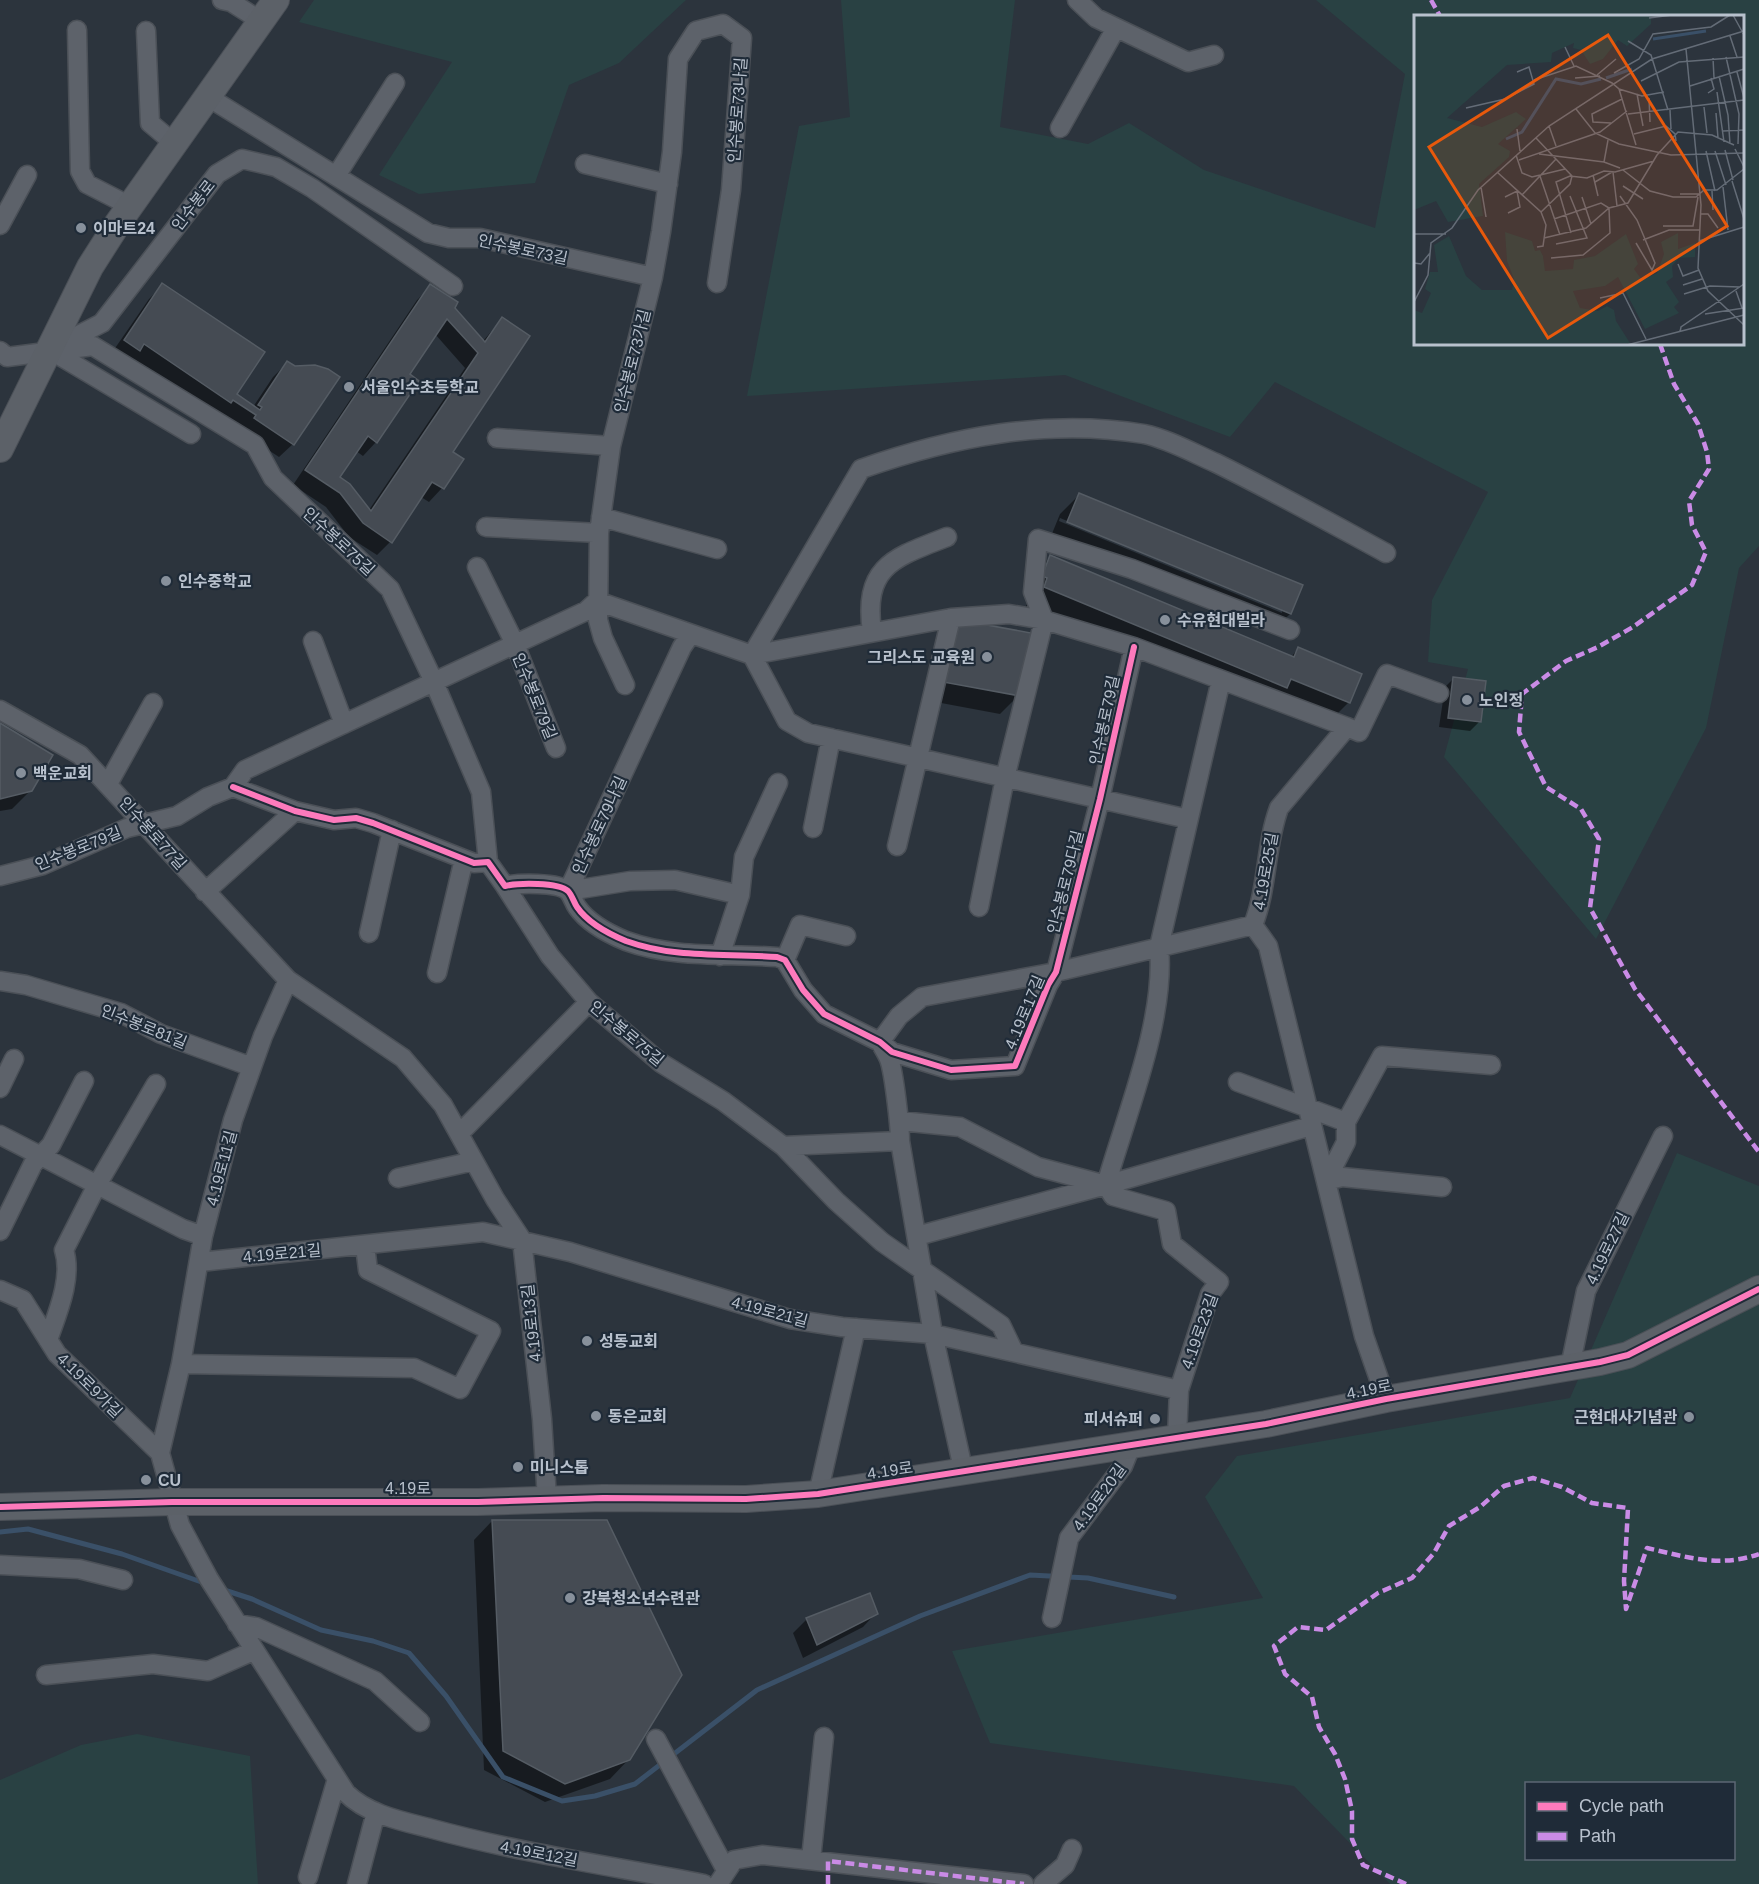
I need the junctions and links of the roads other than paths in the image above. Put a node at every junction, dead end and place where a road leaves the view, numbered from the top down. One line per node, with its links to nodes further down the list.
1 (222, 0): 4 (street)
2 (276, 0): 4 (street)
3 (1077, 0): 5 (street)
4 (261, 21): 10 (street)
5 (1116, 28): 8 (street); 11 (street)
6 (77, 30): 17 (street)
7 (146, 31): 12 (street)
8 (1214, 55)
9 (395, 83): 15 (street)
10 (208, 97): 12 (street); 15 (street, 인수봉로73길)
11 (1060, 128)
12 (175, 144): 17 (street)
13 (585, 164): 16 (street)
14 (27, 175): 18 (street)
15 (336, 176): 19 (street, 인수봉로73길)
16 (668, 184): 19 (street, 인수봉로73나길); 20 (street, 인수봉로73나길)
17 (130, 206): 22 (street)
18 (0, 225)
19 (653, 277): 26 (street, 인수봉로73가길)
20 (717, 283)
21 (453, 286): 22 (street, 인수봉로)
22 (50, 350): 23 (street); 24 (street); 27 (street); 45 (street, 인수봉로75길)
23 (0, 351)
24 (190, 434)
25 (497, 438): 26 (street)
26 (611, 446): 28 (street, 인수봉로73가길)
27 (0, 449)
28 (600, 525): 29 (street); 31 (street); 34 (street, 인수봉로73가길)
29 (486, 527)
30 (947, 537): 38 (street)
31 (717, 549)
32 (1386, 553): 43 (street)
33 (477, 567): 41 (street)
34 (597, 601): 39 (street); 41 (street, 인수봉로79길); 46 (street)
35 (951, 618): 36 (street); 38 (street); 54 (street)
36 (1044, 620): 37 (street); 42 (street); 55 (street)
37 (1290, 630)
38 (872, 632): 43 (street)
39 (691, 634): 43 (street); 70 (street, 인수봉로79나길)
40 (313, 641): 50 (street)
41 (515, 644): 45 (street, 인수봉로79길); 53 (street, 인수봉로79길)
42 (1134, 647): 44 (street); 59 (street, 인수봉로79길)
43 (752, 655): 52 (street)
44 (1221, 680): 51 (street); 61 (street)
45 (434, 682): 50 (street, 인수봉로79길); 67 (street, 인수봉로75길)
46 (625, 684)
47 (1439, 693): 51 (street, 4.19로25길)
48 (153, 703): 57 (street)
49 (0, 710): 57 (street, 인수봉로77길)
50 (344, 724): 58 (street, 인수봉로79길)
51 (1347, 727): 74 (street, 4.19로25길)
52 (831, 738): 54 (street); 63 (street)
53 (556, 748)
54 (920, 759): 55 (street); 65 (street)
55 (1005, 778): 59 (street); 73 (street)
56 (778, 783): 72 (street)
57 (108, 784): 62 (street, 인수봉로77길)
58 (233, 787): 60 (street); 62 (street, 인수봉로79길)
59 (1100, 799): 61 (street); 80 (street, 인수봉로79다길)
60 (295, 811): 64 (street); 71 (street)
61 (1188, 819): 77 (street)
62 (146, 824): 68 (street, 인수봉로79길); 71 (street, 인수봉로77길)
63 (813, 828)
64 (392, 830): 66 (street); 75 (street)
65 (897, 846)
66 (464, 859): 67 (street); 81 (street)
67 (488, 862): 69 (street, 인수봉로75길)
68 (0, 876)
69 (505, 886): 70 (street); 84 (street, 인수봉로75길)
70 (568, 891): 72 (street, 인수봉로79나길); 78 (street)
71 (205, 892): 82 (street, 인수봉로77길)
72 (740, 895): 78 (street)
73 (979, 908)
74 (1253, 925): 77 (street, 4.19로17길); 93 (street, 4.19로25길)
75 (369, 933)
76 (846, 936): 79 (street)
77 (1159, 947): 80 (street, 4.19로17길); 106 (street)
78 (720, 956): 79 (street)
79 (785, 960): 85 (street)
80 (1056, 972): 85 (street, 4.19로17길); 85 (street, 4.19로17길)
81 (437, 973)
82 (288, 980): 88 (street, 4.19로11길); 96 (street, 4.19로13길)
83 (0, 981): 88 (street, 인수봉로81길)
84 (589, 1002): 96 (street); 100 (street, 인수봉로75길)
85 (880, 1042): 94 (street)
86 (14, 1059): 92 (street)
87 (1491, 1065): 95 (street)
88 (252, 1067): 109 (street, 4.19로11길)
89 (84, 1081): 101 (street)
90 (1238, 1082): 93 (street)
91 (156, 1084): 105 (street)
92 (0, 1088)
93 (1309, 1117): 95 (street); 104 (street, 4.19로25길); 106 (street)
94 (900, 1122): 99 (street); 106 (street, 4.19로23길)
95 (1346, 1122): 104 (street)
96 (459, 1134): 102 (street, 4.19로13길)
97 (0, 1135): 101 (street)
98 (1663, 1136): 122 (street, 4.19로27길)
99 (900, 1141): 100 (street); 110 (street)
100 (783, 1146): 114 (street, 인수봉로75길)
101 (41, 1156): 105 (street); 108 (street)
102 (474, 1161): 103 (street); 111 (street, 4.19로13길)
103 (398, 1178)
104 (1326, 1181): 107 (street); 124 (street, 4.19로25길)
105 (97, 1185): 109 (street); 119 (street)
106 (1106, 1185): 110 (street); 123 (street, 4.19로23길)
107 (1442, 1187)
108 (0, 1231)
109 (203, 1236): 113 (street, 4.19로11길)
110 (917, 1236): 114 (street)
111 (522, 1240): 112 (street, 4.19로21길); 117 (street, 4.19로21길); 130 (street, 4.19로13길)
112 (365, 1246): 113 (street, 4.19로21길); 121 (street)
113 (200, 1262): 121 (street, 4.19로11길)
114 (922, 1268): 118 (street); 120 (street)
115 (1759, 1289): 122 (street, 4.19로)
116 (0, 1290): 119 (street, 4.19로9가길)
117 (856, 1328): 118 (street, 4.19로21길); 129 (street)
118 (933, 1334): 120 (street, 4.19로21길); 128 (street)
119 (48, 1340): 127 (street, 4.19로9가길)
120 (1013, 1350): 123 (street, 4.19로21길)
121 (181, 1364): 127 (street, 4.19로11길)
122 (1570, 1367): 124 (street, 4.19로)
123 (1179, 1390): 125 (street, 4.19로23길)
124 (1386, 1399): 125 (street, 4.19로)
125 (1177, 1437): 126 (street, 4.19로)
126 (1131, 1446): 128 (street, 4.19로); 135 (street, 4.19로20길)
127 (160, 1453): 131 (street, 4.19로11길)
128 (964, 1473): 129 (street, 4.19로)
129 (818, 1494): 130 (street, 4.19로)
130 (547, 1498): 131 (street, 4.19로)
131 (172, 1502): 132 (street, 4.19로); 136 (street, 4.19로12길)
132 (0, 1507)
133 (0, 1565): 134 (street)
134 (123, 1580)
135 (1052, 1618)
136 (237, 1624): 137 (street, 4.19로12길); 139 (street)
137 (254, 1651): 138 (street); 142 (street, 4.19로12길)
138 (46, 1674)
139 (420, 1722)
140 (824, 1737): 145 (street)
141 (656, 1739): 147 (street)
142 (337, 1779): 143 (street, 4.19로12길); 146 (street)
143 (376, 1812): 148 (street); 149 (street, 4.19로12길)
144 (1072, 1849): 151 (street)
145 (811, 1859): 147 (street); 150 (street)
146 (308, 1877)
147 (722, 1877)
148 (357, 1884)
149 (704, 1884)
150 (1024, 1884)
151 (1043, 1884)

